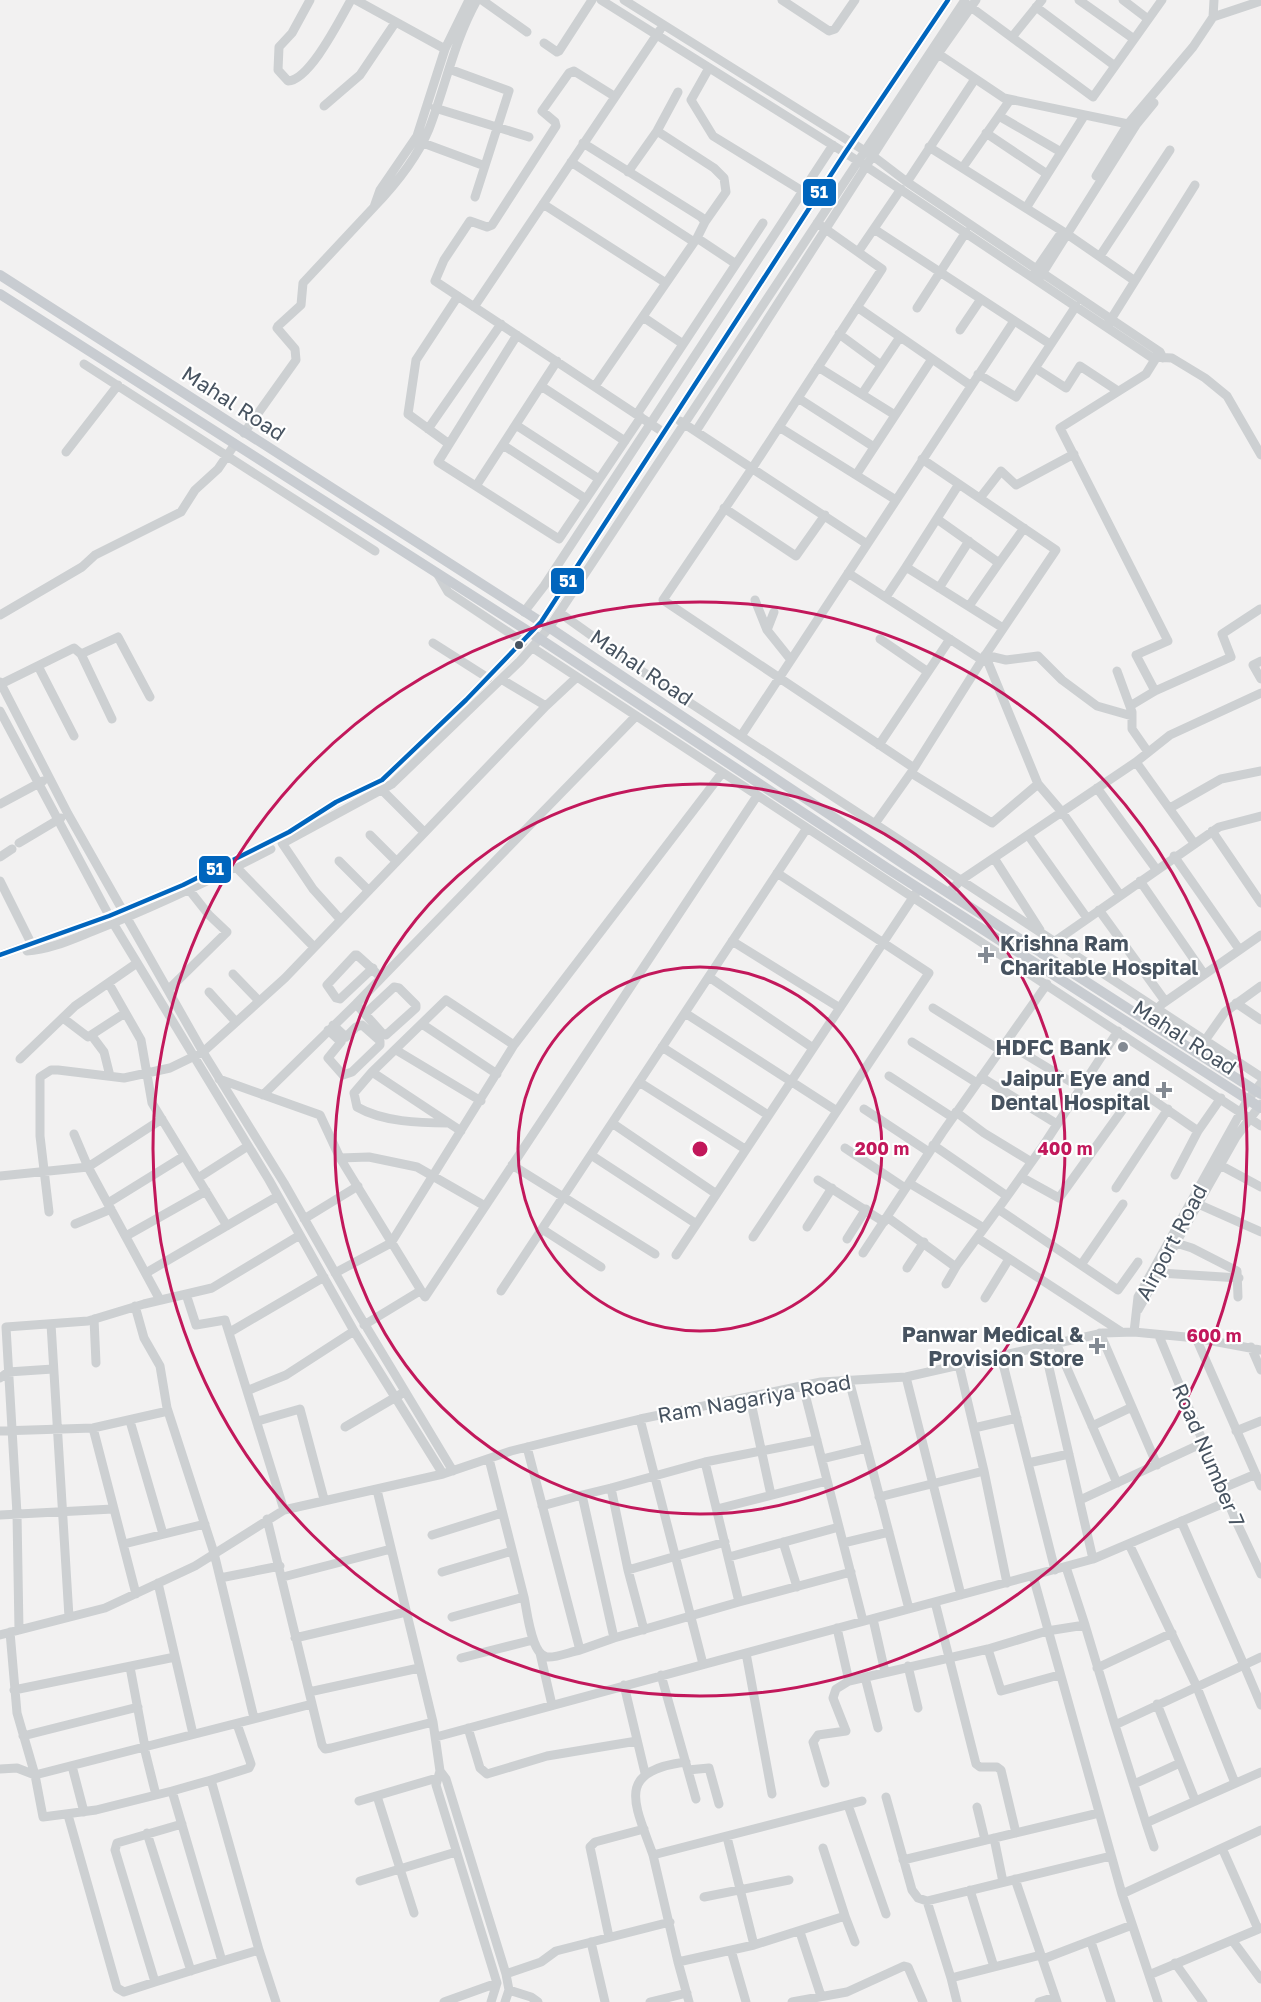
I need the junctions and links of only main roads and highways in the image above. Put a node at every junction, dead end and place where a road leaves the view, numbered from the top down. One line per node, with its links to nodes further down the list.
1 (0, 275): 3 (main road, Mahal Road)
2 (0, 294): 4 (main road, Mahal Road)
3 (1259, 1089)
4 (1260, 1107)

